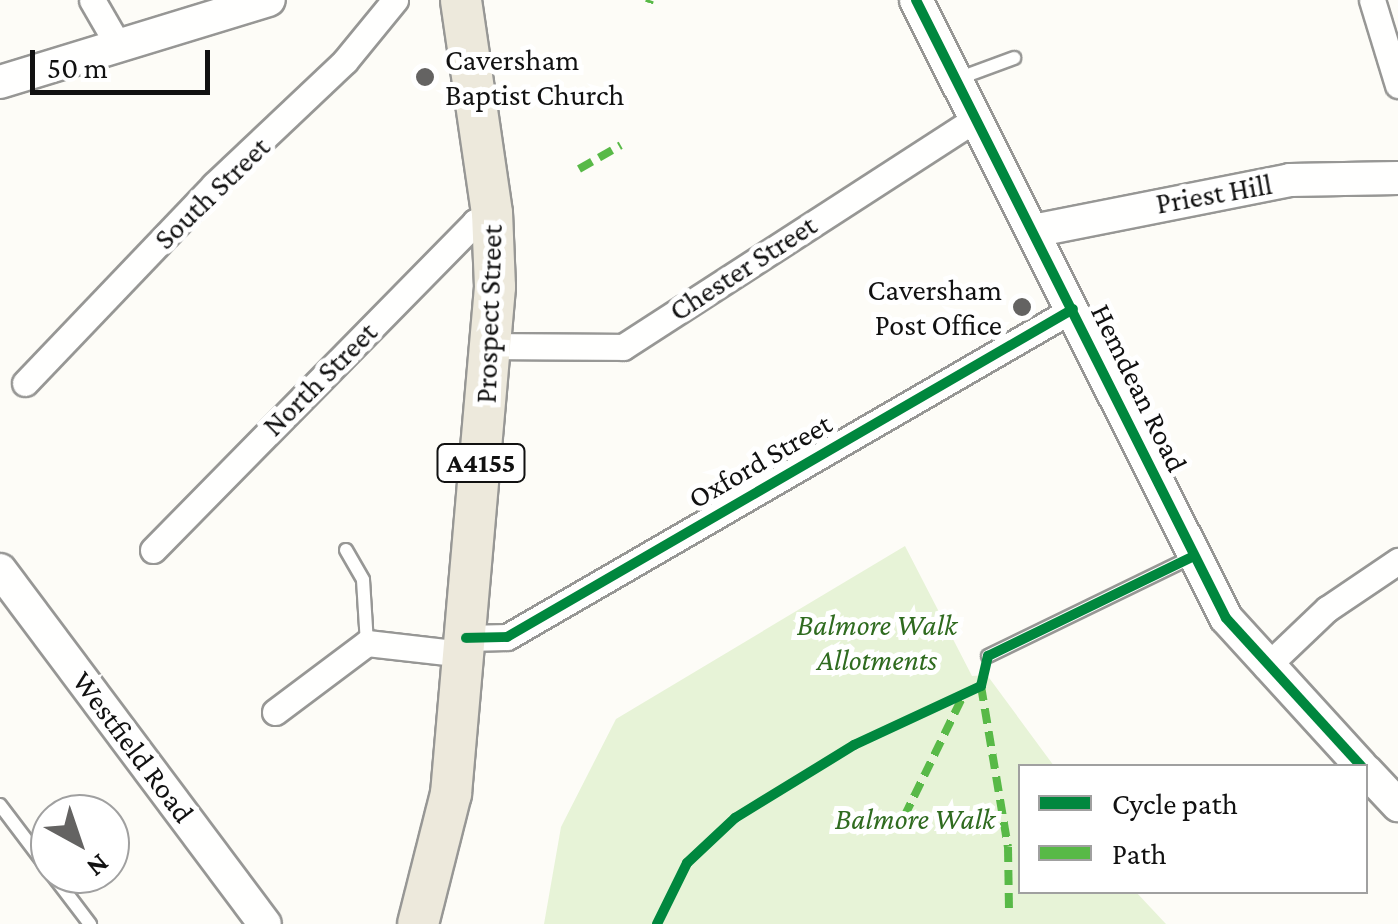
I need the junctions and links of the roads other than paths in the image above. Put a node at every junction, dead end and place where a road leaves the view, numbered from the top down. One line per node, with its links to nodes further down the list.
1 (92, 0): 7 (street)
2 (269, 0): 7 (street)
3 (395, 0): 18 (street, South Street)
4 (461, 0): 14 (main road, Prospect Street / A4155)
5 (916, 0): 9 (street, Hemdean Road)
6 (1372, 0): 11 (street)
7 (118, 45): 10 (street)
8 (1014, 58): 9 (lane)
9 (955, 80): 12 (street, Hemdean Road)
10 (0, 82)
11 (1398, 85)
12 (974, 119): 15 (street, Hemdean Road); 17 (street, Chester Street)
13 (1398, 178): 15 (street, Priest Hill)
14 (492, 213): 17 (main road, Prospect Street / A4155); 19 (street, North Street)
15 (1032, 231): 16 (street, Hemdean Road)
16 (1073, 309): 21 (street, Hemdean Road); 25 (street, Oxford Street)
17 (492, 346): 25 (main road, Prospect Street / A4155)
18 (26, 384)
19 (153, 550)
20 (346, 550): 24 (lane)
21 (1194, 556): 26 (lane); 27 (street, Hemdean Road)
22 (1398, 562): 27 (street)
23 (0, 570): 36 (street, Westfield Road)
24 (367, 642): 25 (street, Oxford Street); 28 (street)
25 (465, 646): 37 (main road, Prospect Street / A4155)
26 (988, 656)
27 (1266, 668): 29 (street, Hemdean Road)
28 (275, 712)
29 (1358, 764)
30 (1368, 774): 32 (street, Hemdean Road)
31 (0, 805): 33 (lane)
32 (1398, 805)
33 (30, 845)
34 (67, 894): 35 (lane)
35 (90, 924)
36 (266, 924)
37 (418, 924)

